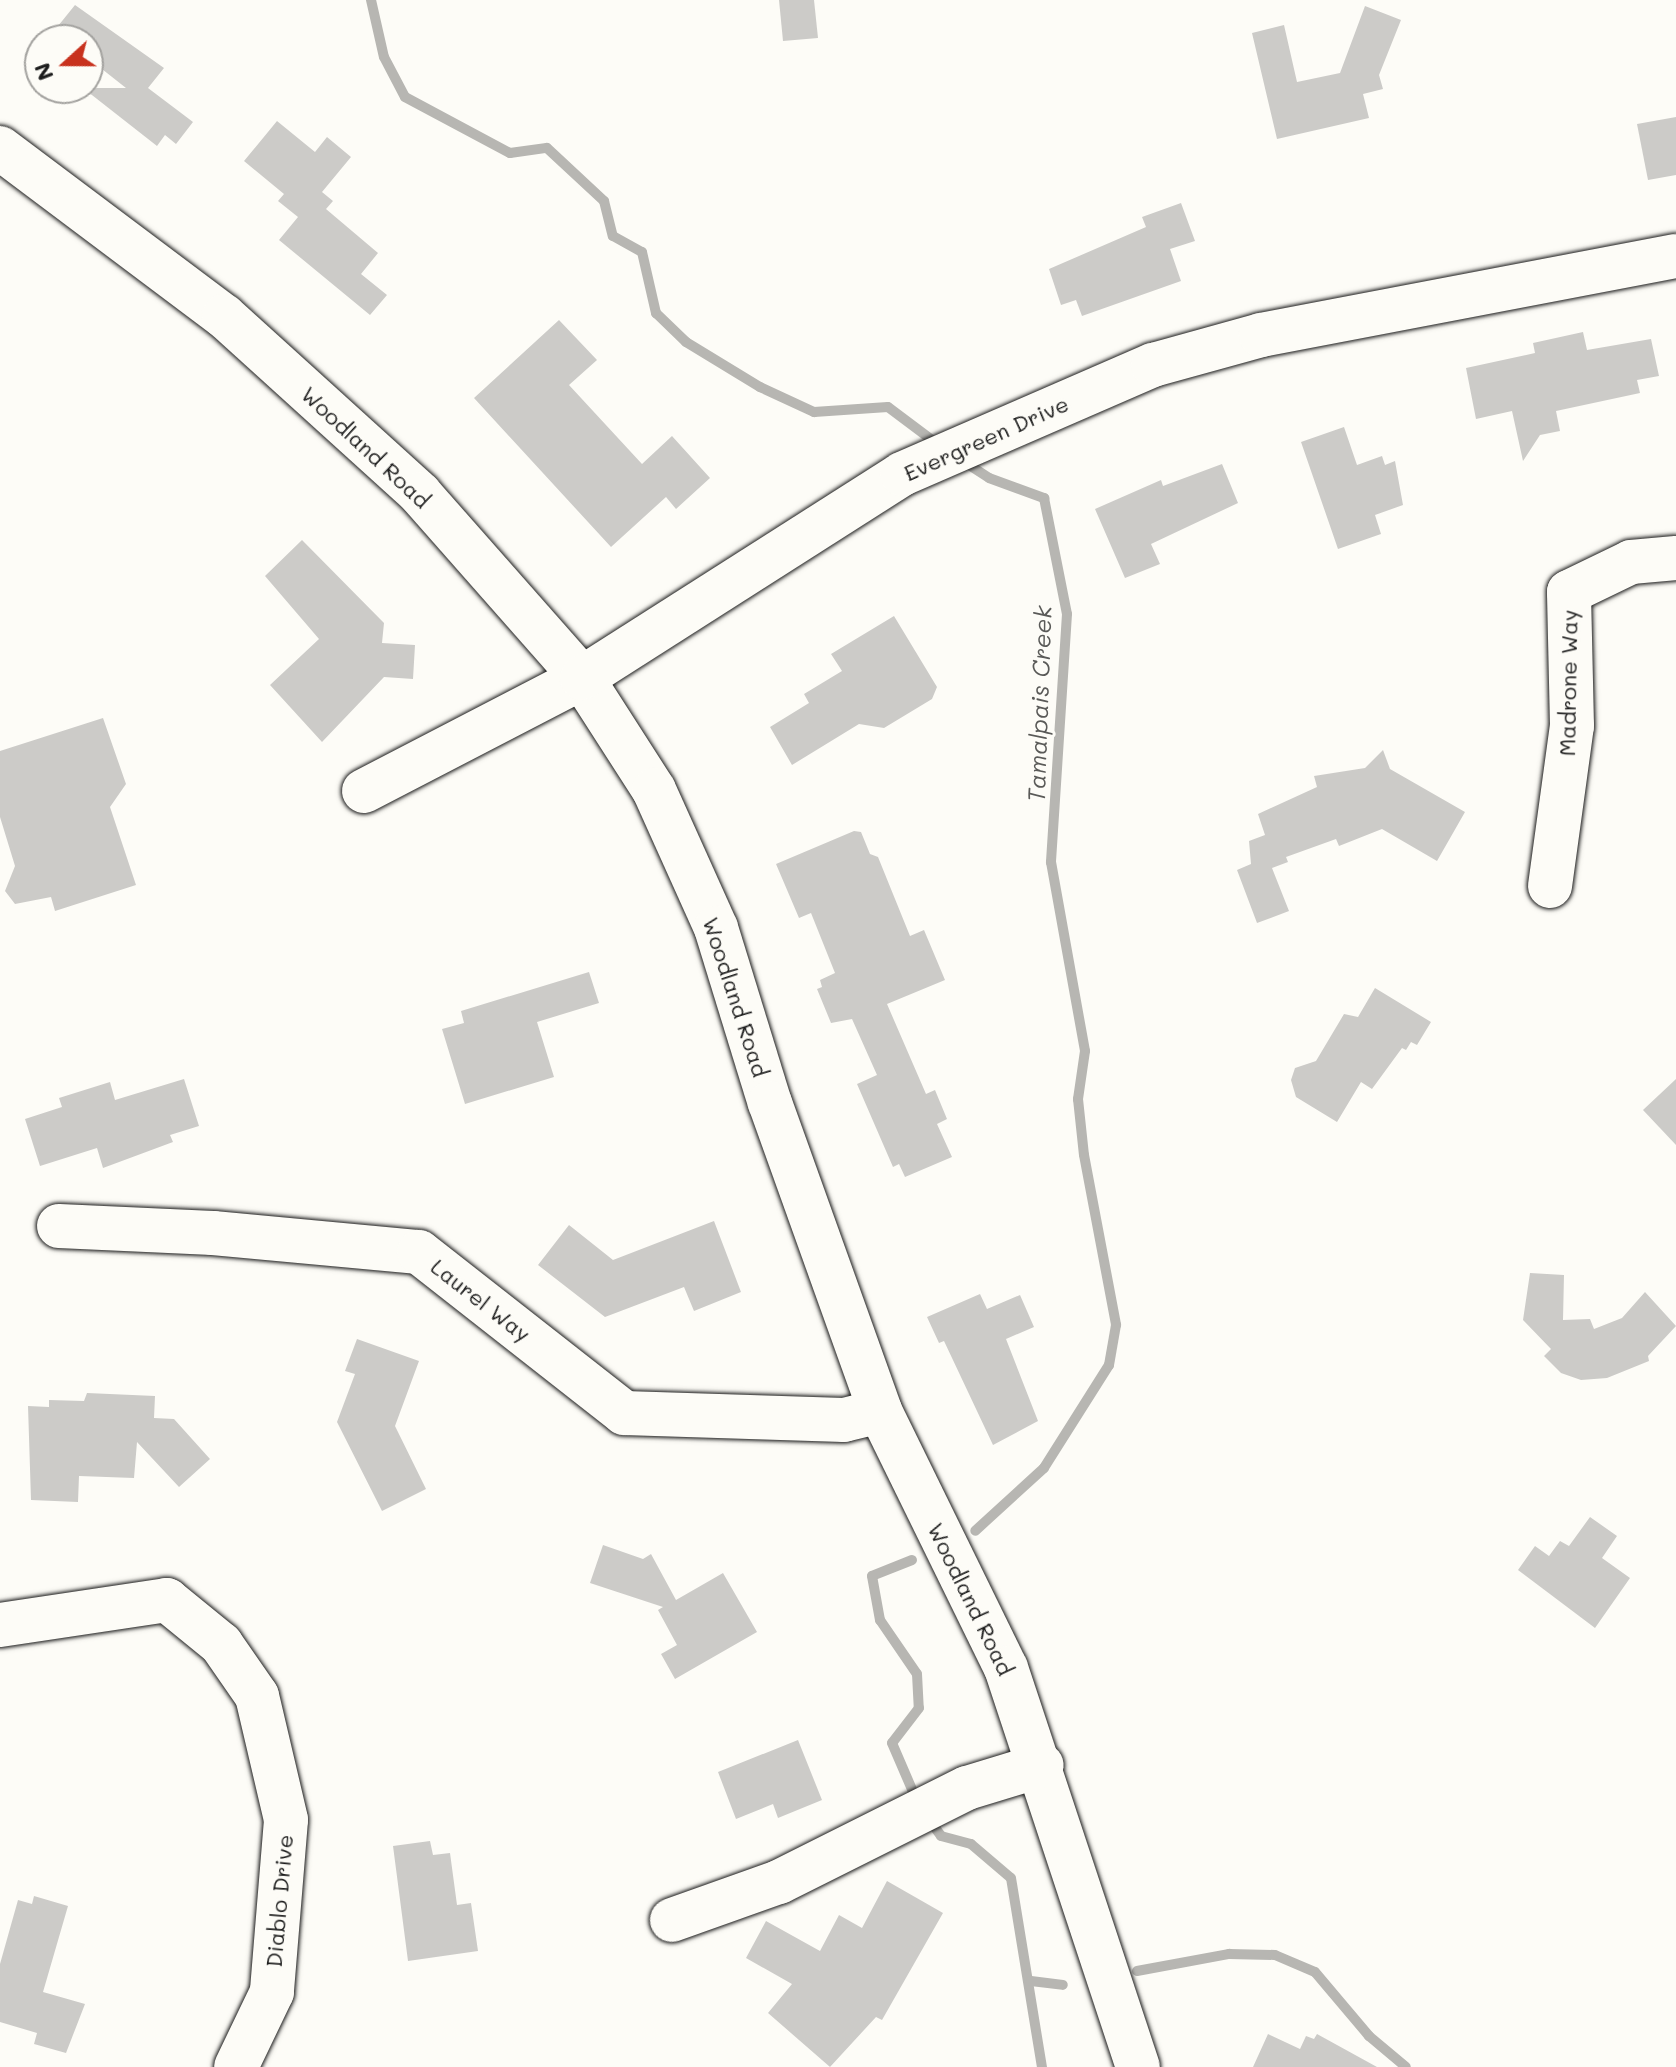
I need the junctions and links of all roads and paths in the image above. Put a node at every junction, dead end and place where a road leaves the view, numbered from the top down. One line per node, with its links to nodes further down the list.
1 (0, 148): 4 (street, Woodland Road)
2 (1676, 256): 4 (street, Evergreen Drive)
3 (1676, 558): 6 (street, Madrone Way)
4 (582, 678): 5 (street, Evergreen Drive); 8 (street, Woodland Road)
5 (364, 791)
6 (1550, 886)
7 (59, 1226): 8 (street, Laurel Way)
8 (880, 1411): 10 (street, Woodland Road)
9 (0, 1625): 12 (street, Diablo Drive)
10 (1042, 1765): 11 (street); 13 (street, Woodland Road)
11 (672, 1920)
12 (236, 2067)
13 (1138, 2067)

